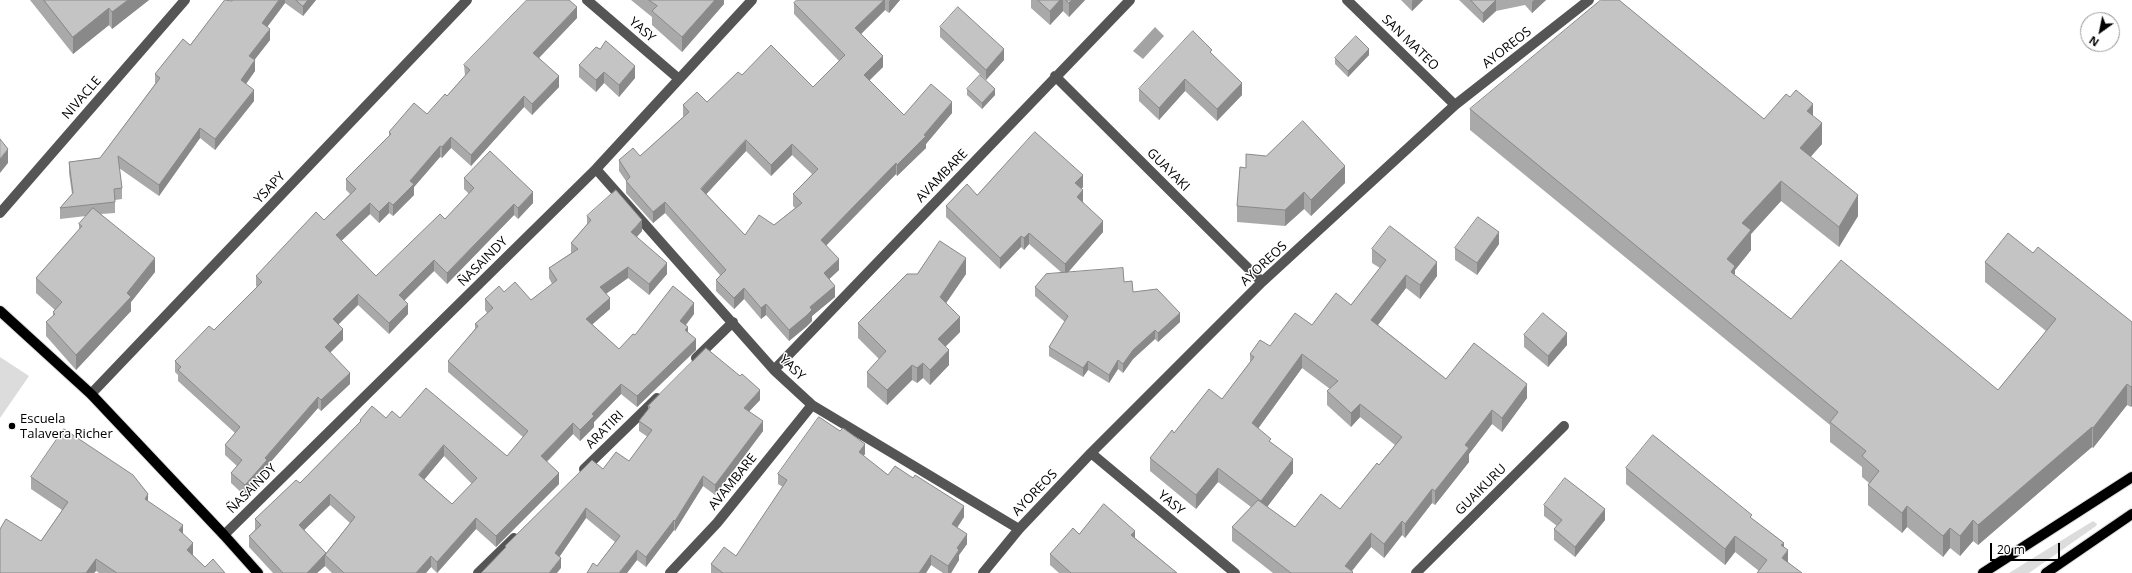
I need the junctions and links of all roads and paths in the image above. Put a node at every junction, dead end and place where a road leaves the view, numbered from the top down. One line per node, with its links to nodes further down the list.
1 (184, 0): 12 (street, NIVACLE)
2 (467, 0): 19 (street, YSAPY)
3 (587, 0): 9 (street, YASY)
4 (752, 0): 9 (street, ÑASAINDY)
5 (1130, 0): 8 (street, AVAMBARE)
6 (1347, 0): 10 (street, SAN MATEO)
7 (1589, 0): 10 (street, AYOREOS)
8 (1056, 76): 13 (street, GUAYAKI); 17 (street, AVAMBARE)
9 (679, 79): 11 (street, ÑASAINDY)
10 (1455, 105): 13 (street, AYOREOS)
11 (596, 169): 15 (street, YASY); 28 (street, ÑASAINDY)
12 (0, 213)
13 (1262, 282): 22 (street, AYOREOS)
14 (0, 312): 19 (main road)
15 (733, 322): 16 (street); 17 (street, YASY)
16 (688, 367)
17 (774, 370): 20 (street, YASY)
18 (665, 389): 24 (street, ARATIRI)
19 (91, 394): 28 (main road)
20 (812, 405): 27 (street, YASY); 31 (street, AVAMBARE)
21 (1564, 426): 34 (street, GUAIKURU)
22 (1091, 453): 27 (street, AYOREOS); 33 (street, YASY)
23 (2132, 476): 35 (main road)
24 (575, 478)
25 (2132, 514): 36 (main road)
26 (524, 528): 30 (street)
27 (1019, 529): 32 (street, AYOREOS)
28 (224, 535): 29 (main road)
29 (258, 573)
30 (478, 573)
31 (670, 573)
32 (982, 573)
33 (1235, 573)
34 (1416, 573)
35 (1983, 573)
36 (2046, 573)

